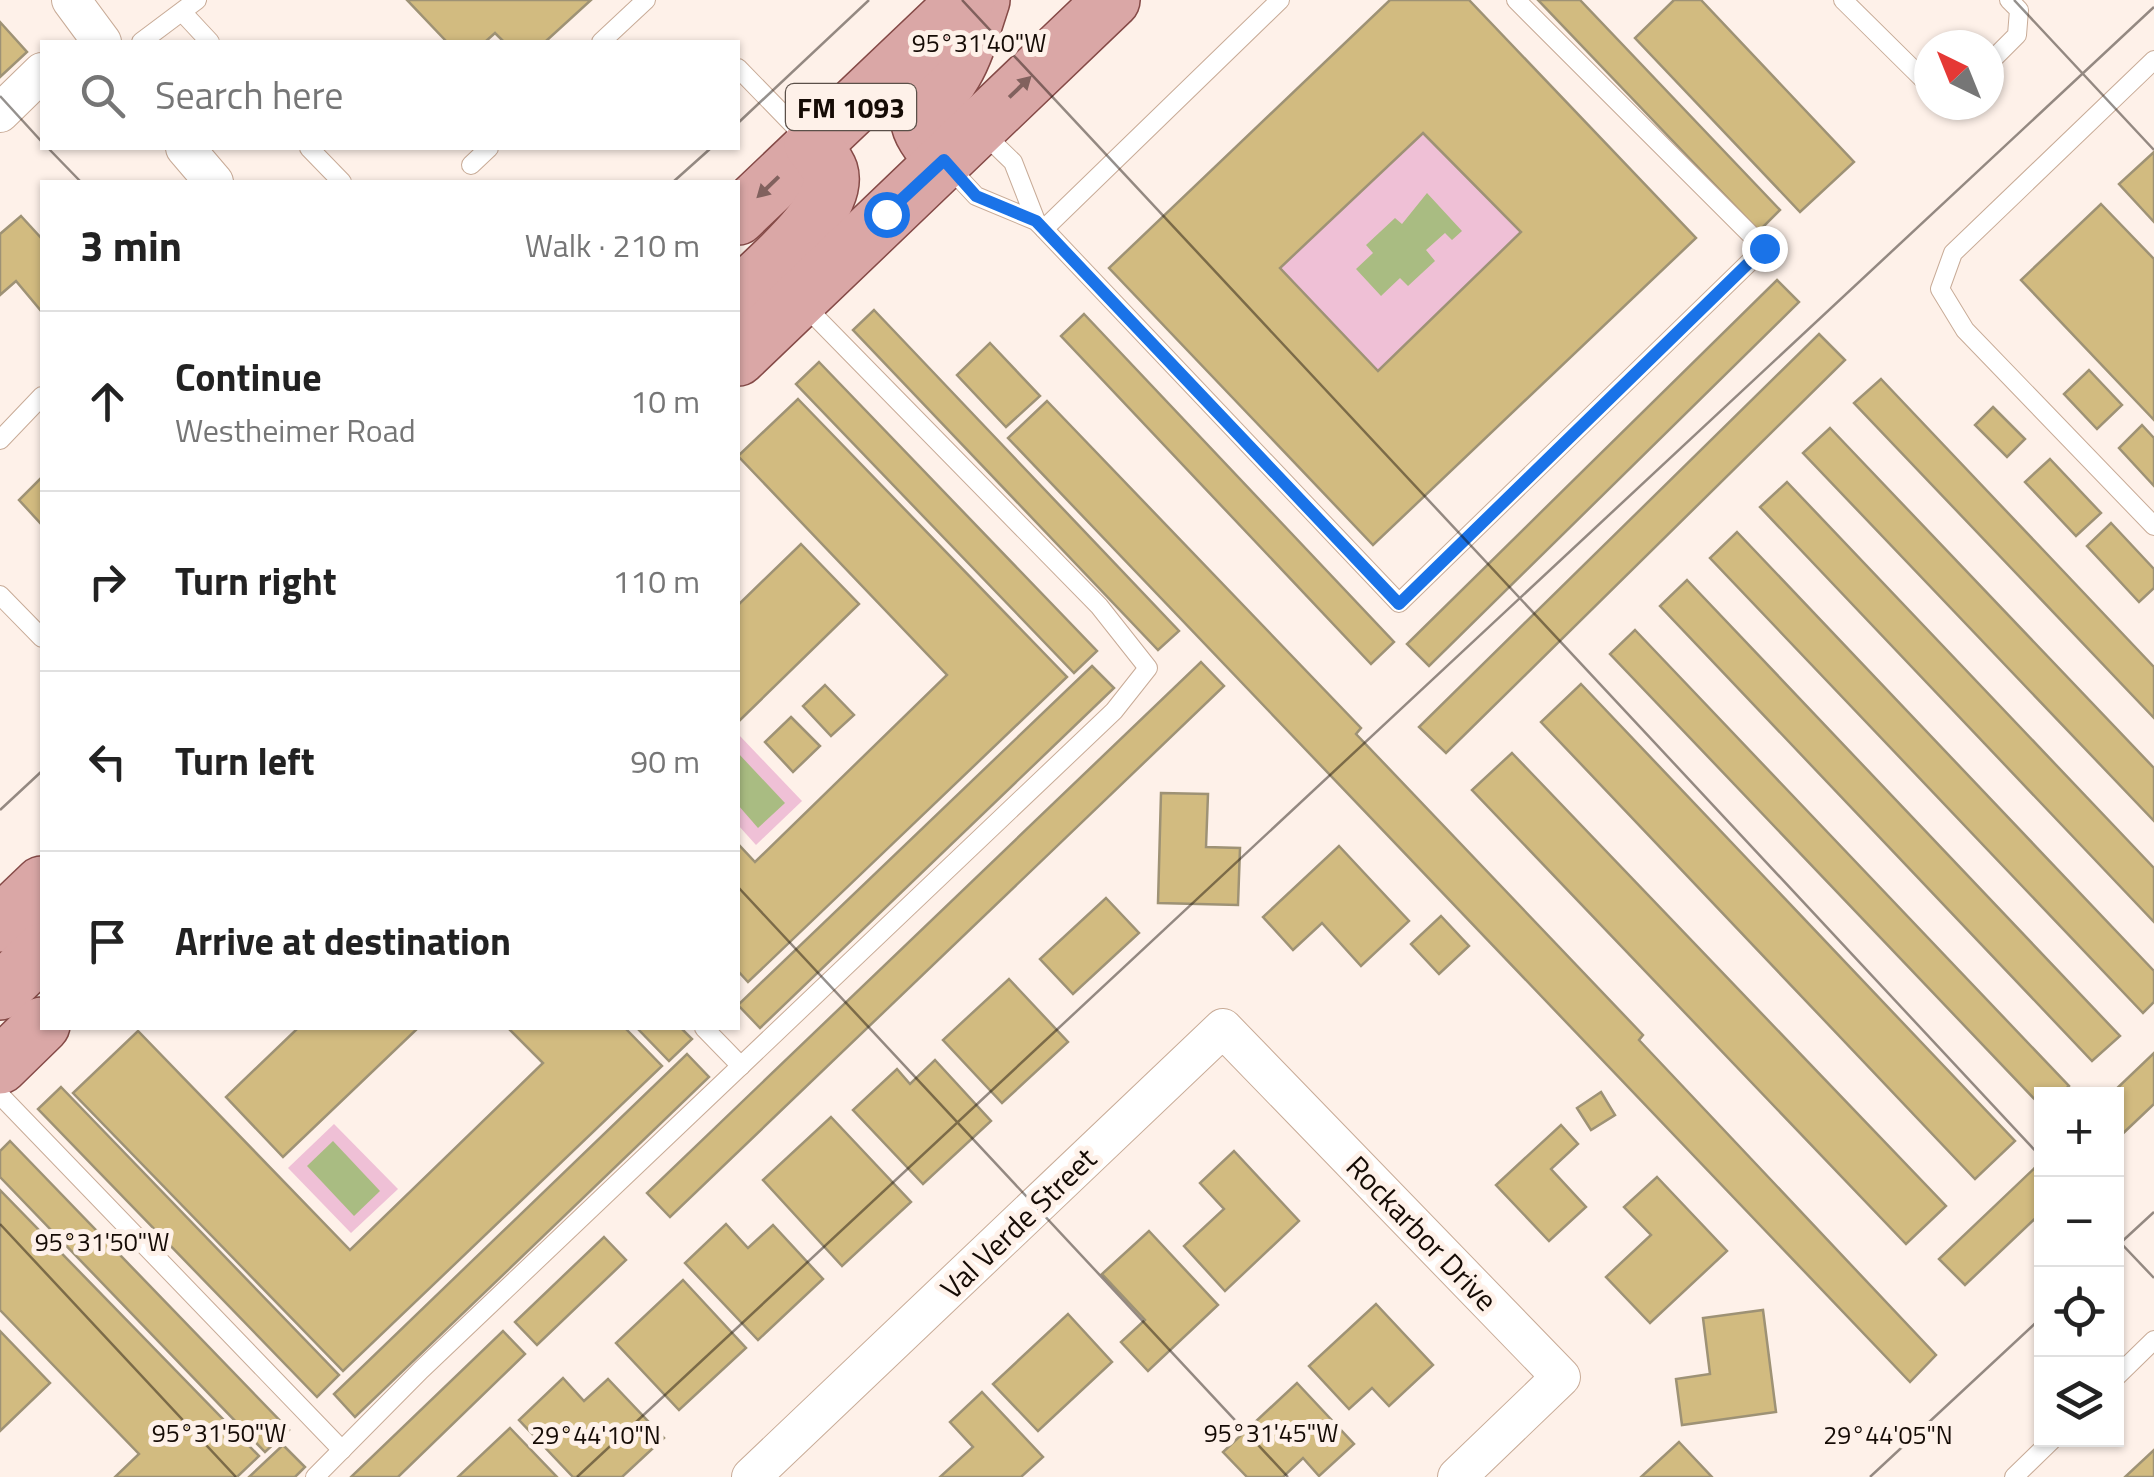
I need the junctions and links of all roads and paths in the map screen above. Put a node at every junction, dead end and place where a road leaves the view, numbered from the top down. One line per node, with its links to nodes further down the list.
1 (646, 0): 11 (lane)
2 (1112, 0): 19 (main road, FM 1093, one-way to 2)
3 (1280, 0): 27 (lane)
4 (1516, 0): 27 (lane)
5 (1843, 0): 15 (lane)
6 (2009, 0): 12 (lane)
7 (190, 7): 9 (lane); 10 (lane)
8 (954, 9): 18 (main road, FM 1093); 19 (main road)
9 (144, 40)
10 (209, 40)
11 (603, 40)
12 (2004, 48)
13 (2154, 60): 33 (lane)
14 (740, 70): 18 (lane)
15 (1914, 70)
16 (40, 74): 17 (street)
17 (0, 113)
18 (812, 144): 26 (main road, FM 1093, one-way to 26); 28 (main road)
19 (961, 144): 27 (lane); 27 (lane); 29 (main road, FM 1093)
20 (187, 150): 24 (street)
21 (311, 150): 25 (lane)
22 (487, 150): 23 (lane)
23 (471, 165)
24 (212, 180)
25 (340, 180)
26 (740, 215)
27 (1040, 225)
28 (740, 294)
29 (798, 300): 30 (main road, FM 1093); 43 (lane)
30 (740, 356)
31 (40, 398): 32 (lane)
32 (0, 440)
33 (2154, 526)
34 (0, 595): 35 (lane)
35 (40, 636)
36 (40, 886): 37 (main road)
37 (0, 924)
38 (40, 952): 39 (main road)
39 (0, 992)
40 (40, 1028): 42 (main road)
41 (706, 1030): 43 (lane)
42 (0, 1066)
43 (741, 1066): 49 (lane)
44 (1283, 1090): 51 (street, Val Verde Street); 52 (street, Rockarbor Drive)
45 (0, 1095): 49 (lane)
46 (2154, 1340): 47 (lane)
47 (2124, 1369)
48 (2045, 1447): 53 (lane)
49 (342, 1450): 50 (lane)
50 (314, 1477)
51 (751, 1477)
52 (1457, 1477)
53 (2014, 1477)

